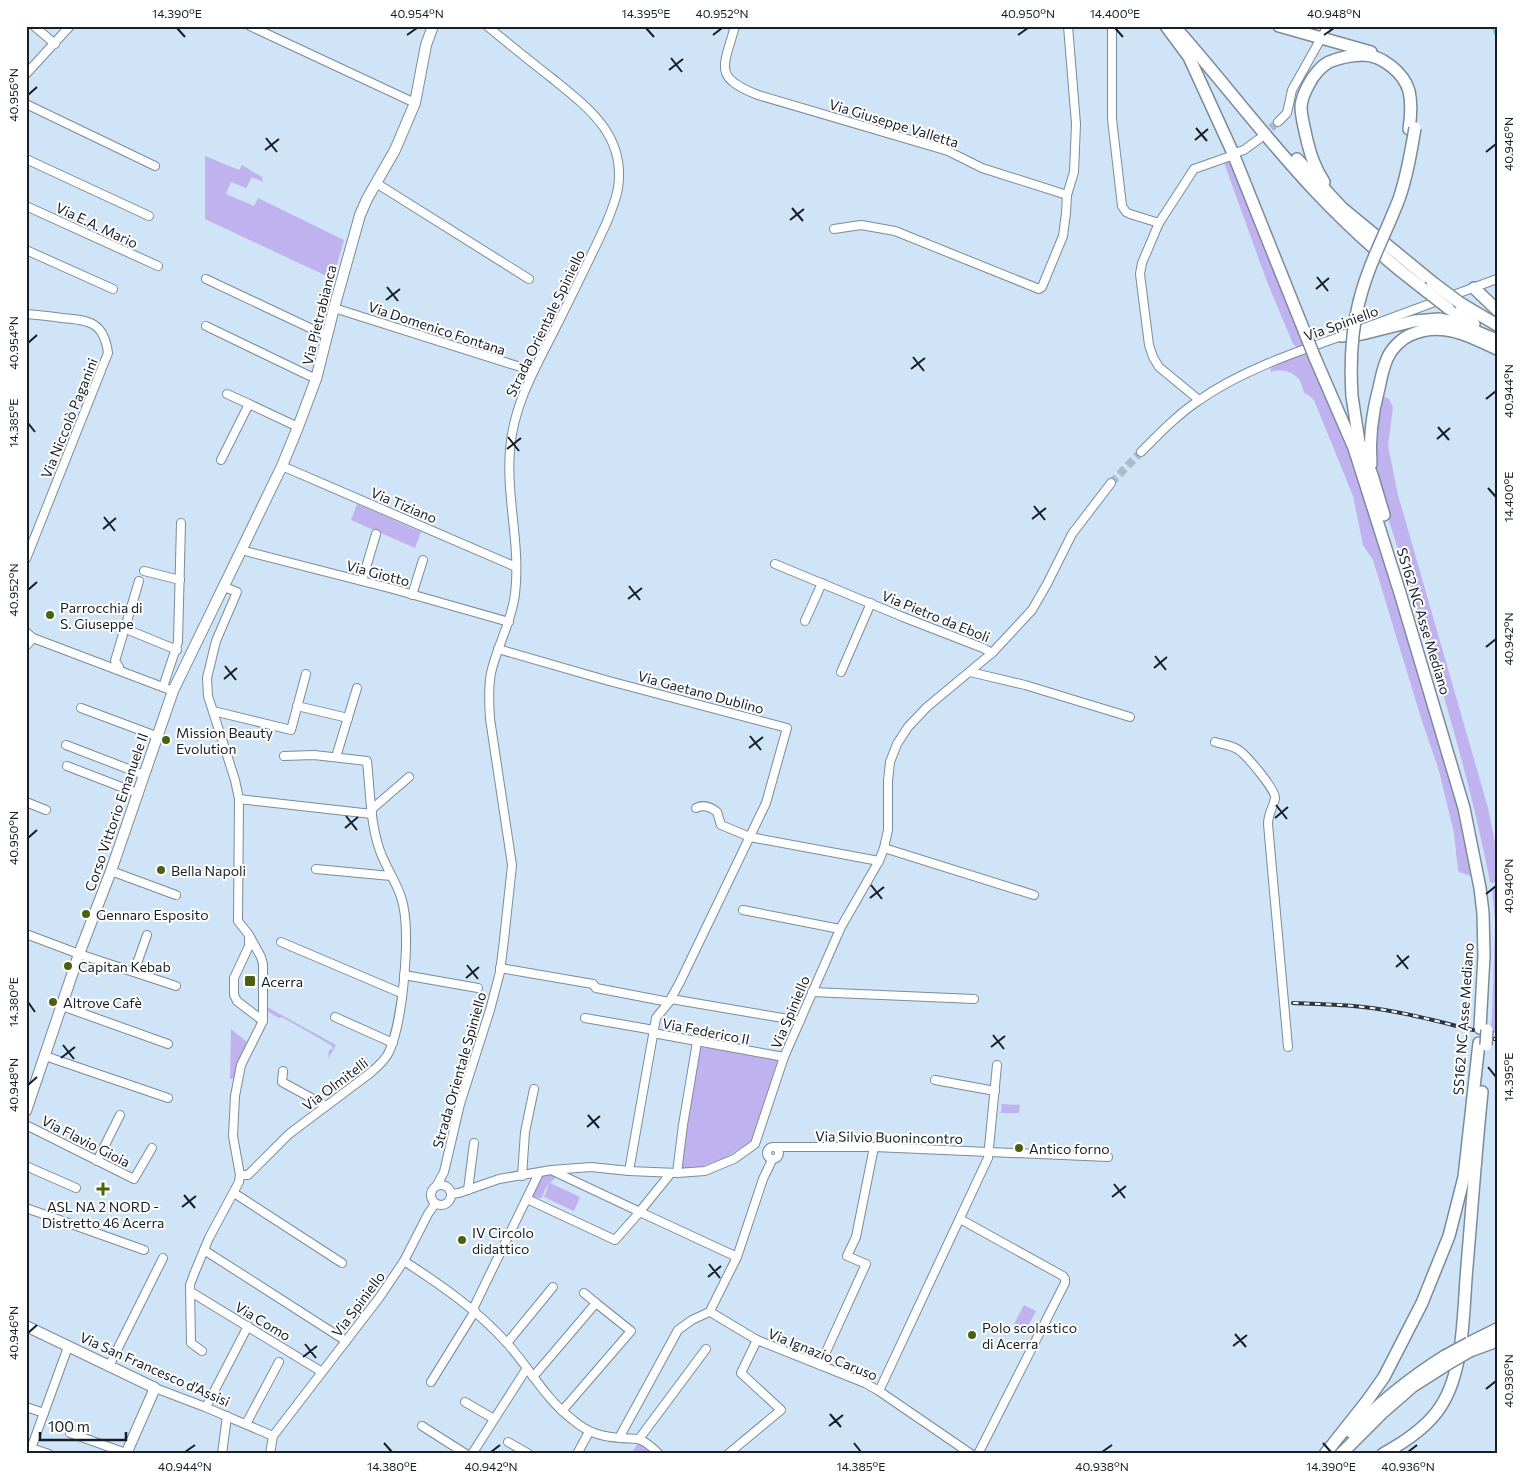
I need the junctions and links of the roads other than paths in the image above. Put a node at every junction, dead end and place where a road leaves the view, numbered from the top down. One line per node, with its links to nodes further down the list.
1 (34, 26): 15 (street)
2 (70, 26): 15 (street)
3 (250, 26): 18 (street)
4 (428, 26): 16 (main road, Via Pietrabianca)
5 (433, 26): 16 (main road, Via Pietrabianca)
6 (487, 26): 49 (street, Strada Orientale Spiniello)
7 (735, 26): 26 (street, Via Giuseppe Valletta)
8 (1068, 26): 26 (street)
9 (1112, 26): 30 (street)
10 (1166, 26): 56 (highway, bridge)
11 (1174, 26): 37 (highway)
12 (1185, 26): 28 (highway)
13 (1278, 26): 21 (highway)
14 (1319, 42): 20 (street)
15 (55, 44): 17 (street)
16 (426, 45): 18 (main road, Via Pietrabianca)
17 (26, 74)
18 (415, 103): 25 (main road, Via Pietrabianca)
19 (26, 104): 24 (street)
20 (1278, 122)
21 (1412, 128): 28 (highway); 52 (highway, bridge)
22 (1259, 139): 30 (street)
23 (26, 158): 29 (street)
24 (155, 166)
25 (376, 183): 35 (street); 40 (main road, Via Pietrabianca)
26 (1067, 195): 31 (street)
27 (26, 206): 33 (street, Via E.A. Mario)
28 (1342, 208): 37 (highway)
29 (149, 216)
30 (1159, 223): 53 (street)
31 (834, 229)
32 (26, 250): 39 (street)
33 (158, 266)
34 (206, 279): 45 (street)
35 (529, 279)
36 (1497, 279): 38 (street, Via Spiniello)
37 (1426, 285): 44 (highway, bridge); 47 (highway, bridge)
38 (1474, 288): 41 (highway); 46 (street, Via Spiniello)
39 (113, 289)
40 (334, 308): 45 (main road, Via Pietrabianca); 49 (street, Via Domenico Fontana)
41 (1497, 310)
42 (26, 314): 65 (street, Via Niccolò Paganini)
43 (206, 326): 50 (street)
44 (1497, 326)
45 (327, 336): 50 (main road, Via Pietrabianca)
46 (1342, 336): 47 (highway); 53 (street, Via Spiniello)
47 (1497, 339)
48 (1497, 349): 60 (highway)
49 (533, 371): 68 (street, Strada Orientale Spiniello)
50 (316, 379): 55 (main road, Via Pietrabianca)
51 (227, 394): 54 (street)
52 (1350, 396): 56 (highway); 60 (highway)
53 (1199, 400): 57 (street, Via Spiniello)
54 (249, 404): 55 (street); 58 (street)
55 (298, 427): 59 (main road, Via Pietrabianca)
56 (1354, 448): 114 (highway, SS162 NC Asse Mediano)
57 (1141, 452)
58 (221, 460)
59 (282, 466): 64 (main road, Via Pietrabianca); 68 (street, Via Tiziano)
60 (1372, 475): 114 (highway, SS162 NC Asse Mediano)
61 (1111, 483): 85 (street, Via Spiniello)
62 (181, 523): 70 (street)
63 (376, 534): 72 (street)
64 (241, 550): 72 (street, Via Giotto); 74 (main road, Via Pietrabianca)
65 (26, 559)
66 (423, 560): 75 (street)
67 (775, 564): 73 (street, Via Pietro da Eboli)
68 (516, 568): 78 (street, Strada Orientale Spiniello)
69 (144, 571): 70 (street)
70 (180, 580): 84 (street)
71 (139, 581): 79 (street)
72 (362, 582): 75 (street, Via Giotto)
73 (822, 583): 76 (street, Via Pietro da Eboli); 77 (street)
74 (224, 587): 91 (main road, Corso Vittorio Emanuele II); 94 (street)
75 (412, 595): 78 (street, Via Giotto)
76 (871, 603): 85 (street, Via Pietro da Eboli); 87 (street, Via Pietro da Eboli)
77 (805, 621)
78 (509, 622): 83 (street, Strada Orientale Spiniello)
79 (126, 629): 84 (street); 86 (street)
80 (26, 632): 81 (street)
81 (33, 638): 82 (street); 86 (street)
82 (26, 646)
83 (498, 649): 111 (street, Via Gaetano Dublino); 127 (street, Strada Orientale Spiniello)
84 (177, 650): 91 (street)
85 (992, 653): 88 (street, Via Spiniello)
86 (118, 670): 91 (street)
87 (840, 672)
88 (970, 672): 95 (street); 112 (street, Via Spiniello)
89 (306, 674): 92 (street)
90 (357, 688): 96 (street)
91 (168, 689): 97 (main road, Corso Vittorio Emanuele II)
92 (297, 706): 94 (street); 96 (street)
93 (81, 708): 97 (street)
94 (213, 711): 106 (street)
95 (1130, 717)
96 (348, 718): 101 (street)
97 (156, 736): 103 (main road, Corso Vittorio Emanuele II)
98 (1215, 742): 146 (street)
99 (66, 746): 103 (street)
100 (284, 756): 101 (street, Via Olmitelli)
101 (336, 756): 110 (street, Via Olmitelli)
102 (67, 766): 105 (street)
103 (144, 775): 105 (main road, Corso Vittorio Emanuele II)
104 (410, 777): 110 (street)
105 (137, 793): 116 (main road, Corso Vittorio Emanuele II)
106 (239, 799): 110 (street); 124 (street)
107 (26, 802): 109 (street)
108 (696, 808): 111 (street)
109 (46, 810)
110 (372, 811): 117 (street, Via Olmitelli)
111 (750, 837): 113 (street); 135 (street, Via Gaetano Dublino)
112 (884, 848): 113 (street, Via Spiniello); 119 (street)
113 (879, 862): 121 (street, Via Spiniello)
114 (1479, 862): 145 (highway, SS162 NC Asse Mediano, bridge)
115 (316, 869): 117 (street)
116 (111, 871): 118 (street); 126 (main road, Corso Vittorio Emanuele II)
117 (391, 876): 129 (street, Via Olmitelli)
118 (176, 895)
119 (1034, 895)
120 (743, 910): 121 (street)
121 (840, 929): 132 (street, Via Spiniello)
122 (26, 934): 126 (street)
123 (147, 935): 128 (street)
124 (249, 935): 139 (street); 139 (street)
125 (281, 942): 133 (street)
126 (79, 954): 128 (street); 136 (main road, Corso Vittorio Emanuele II)
127 (500, 968): 135 (street); 174 (street, Strada Orientale Spiniello)
128 (134, 972): 130 (street)
129 (404, 975): 131 (street); 133 (street, Via Olmitelli)
130 (176, 986)
131 (478, 988)
132 (812, 992): 134 (street); 140 (street, Via Spiniello)
133 (401, 993): 143 (street, Via Olmitelli)
134 (974, 999)
135 (670, 1001): 140 (street); 141 (street, Via Gaetano Dublino)
136 (62, 1006): 144 (street); 147 (main road, Corso Vittorio Emanuele II)
137 (335, 1017): 143 (street)
138 (585, 1018): 141 (street, Via Federico II)
139 (263, 1021): 172 (street)
140 (800, 1021): 148 (street, Via Spiniello)
141 (654, 1032): 142 (street, Via Federico II); 169 (street, Via Gaetano Dublino)
142 (697, 1042): 148 (street, Via Federico II); 171 (street)
143 (393, 1043): 155 (street, Via Olmitelli)
144 (168, 1044)
145 (1482, 1044): 232 (highway, SS162 NC Asse Mediano); 246 (highway, SS162 NC Asse Mediano)
146 (1288, 1047)
147 (45, 1056): 154 (street); 156 (main road, Corso Vittorio Emanuele II)
148 (784, 1057): 160 (street, Via Spiniello)
149 (998, 1065): 153 (street)
150 (284, 1071): 155 (street)
151 (934, 1080): 153 (street)
152 (534, 1089): 173 (street)
153 (995, 1091): 163 (street)
154 (168, 1098)
155 (326, 1106): 172 (street, Via Olmitelli)
156 (26, 1111)
157 (120, 1115): 166 (street)
158 (26, 1125): 166 (street, Via Flavio Gioia)
159 (474, 1143): 176 (street)
160 (758, 1145): 164 (street); 171 (street, Via Spiniello)
161 (874, 1147): 163 (street, Via Silvio Buonincontro); 164 (street, Via Silvio Buonincontro); 208 (street)
162 (152, 1148): 166 (street, Via Flavio Gioia)
163 (989, 1152): 165 (street, Via Silvio Buonincontro); 183 (street)
164 (772, 1153): 186 (street)
165 (1108, 1157)
166 (96, 1161)
167 (26, 1166): 175 (street)
168 (551, 1170): 169 (street, Via Spiniello); 170 (street, Via Spiniello); 182 (street)
169 (629, 1171): 171 (street, Via Spiniello)
170 (539, 1173): 173 (street, Via Spiniello); 179 (street)
171 (674, 1173): 182 (street)
172 (240, 1175): 177 (street)
173 (522, 1176): 176 (street, Via Spiniello)
174 (438, 1185): 178 (street); 180 (street, Via Spiniello)
175 (76, 1188)
176 (468, 1190): 178 (street, Via Spiniello)
177 (234, 1193): 185 (street); 189 (street)
178 (451, 1194): 180 (street, Via Spiniello)
179 (527, 1199): 182 (street); 194 (street)
180 (435, 1204): 188 (street, Via Spiniello)
181 (26, 1208): 184 (street)
182 (640, 1212): 186 (street)
183 (960, 1219): 215 (street); 244 (street)
184 (144, 1250)
185 (204, 1250): 191 (street); 200 (street)
186 (737, 1257): 195 (street)
187 (163, 1258): 209 (street)
188 (404, 1261): 194 (street); 200 (street, Via Spiniello)
189 (342, 1263)
190 (553, 1287): 202 (street)
191 (191, 1292): 197 (street, Via Como); 206 (street)
192 (584, 1292): 193 (street)
193 (596, 1303): 212 (street); 219 (street)
194 (474, 1310): 202 (street); 213 (street)
195 (710, 1312): 199 (street, Via Ignazio Caruso); 228 (street)
196 (26, 1326): 203 (main road, Via San Francesco d'Assisi)
197 (248, 1326): 211 (street, Via Como); 218 (street)
198 (1497, 1328): 204 (highway)
199 (757, 1340): 208 (street, Via Ignazio Caruso); 242 (street)
200 (346, 1341): 211 (street, Via Spiniello)
201 (1497, 1342): 204 (highway)
202 (507, 1343): 210 (street)
203 (68, 1346): 209 (main road, Via San Francesco d'Assisi); 220 (street)
204 (1470, 1347): 232 (highway, bridge)
205 (706, 1349): 229 (street)
206 (202, 1351)
207 (279, 1362): 223 (street)
208 (820, 1365): 215 (street, Via Ignazio Caruso)
209 (109, 1366): 214 (main road, Via San Francesco d'Assisi)
210 (527, 1368): 212 (street); 222 (street)
211 (322, 1372): 227 (street, Via Spiniello)
212 (533, 1376): 219 (street)
213 (431, 1382)
214 (154, 1388): 218 (street, Via San Francesco d'Assisi); 233 (main road)
215 (879, 1391): 243 (street, Via Ignazio Caruso)
216 (465, 1402): 222 (street)
217 (26, 1407): 220 (street)
218 (206, 1407): 221 (street, Via San Francesco d'Assisi)
219 (562, 1411): 225 (street)
220 (44, 1414): 231 (street)
221 (227, 1416): 223 (street, Via San Francesco d'Assisi); 235 (street)
222 (494, 1420): 238 (street)
223 (246, 1424): 227 (street, Via San Francesco d'Assisi)
224 (422, 1426): 237 (street)
225 (589, 1432): 228 (street); 240 (street)
226 (70, 1433): 233 (street)
227 (273, 1436): 236 (street)
228 (620, 1438): 229 (street)
229 (639, 1439): 241 (street)
230 (508, 1442): 239 (street)
231 (29, 1449): 234 (street)
232 (1336, 1450): 245 (highway, SS162 NC Asse Mediano)
233 (126, 1453)
234 (49, 1454)
235 (222, 1454)
236 (270, 1454)
237 (466, 1454)
238 (472, 1454)
239 (529, 1454)
240 (577, 1454)
241 (659, 1454)
242 (728, 1454)
243 (971, 1454)
244 (978, 1454)
245 (1325, 1454)
246 (1383, 1454)

